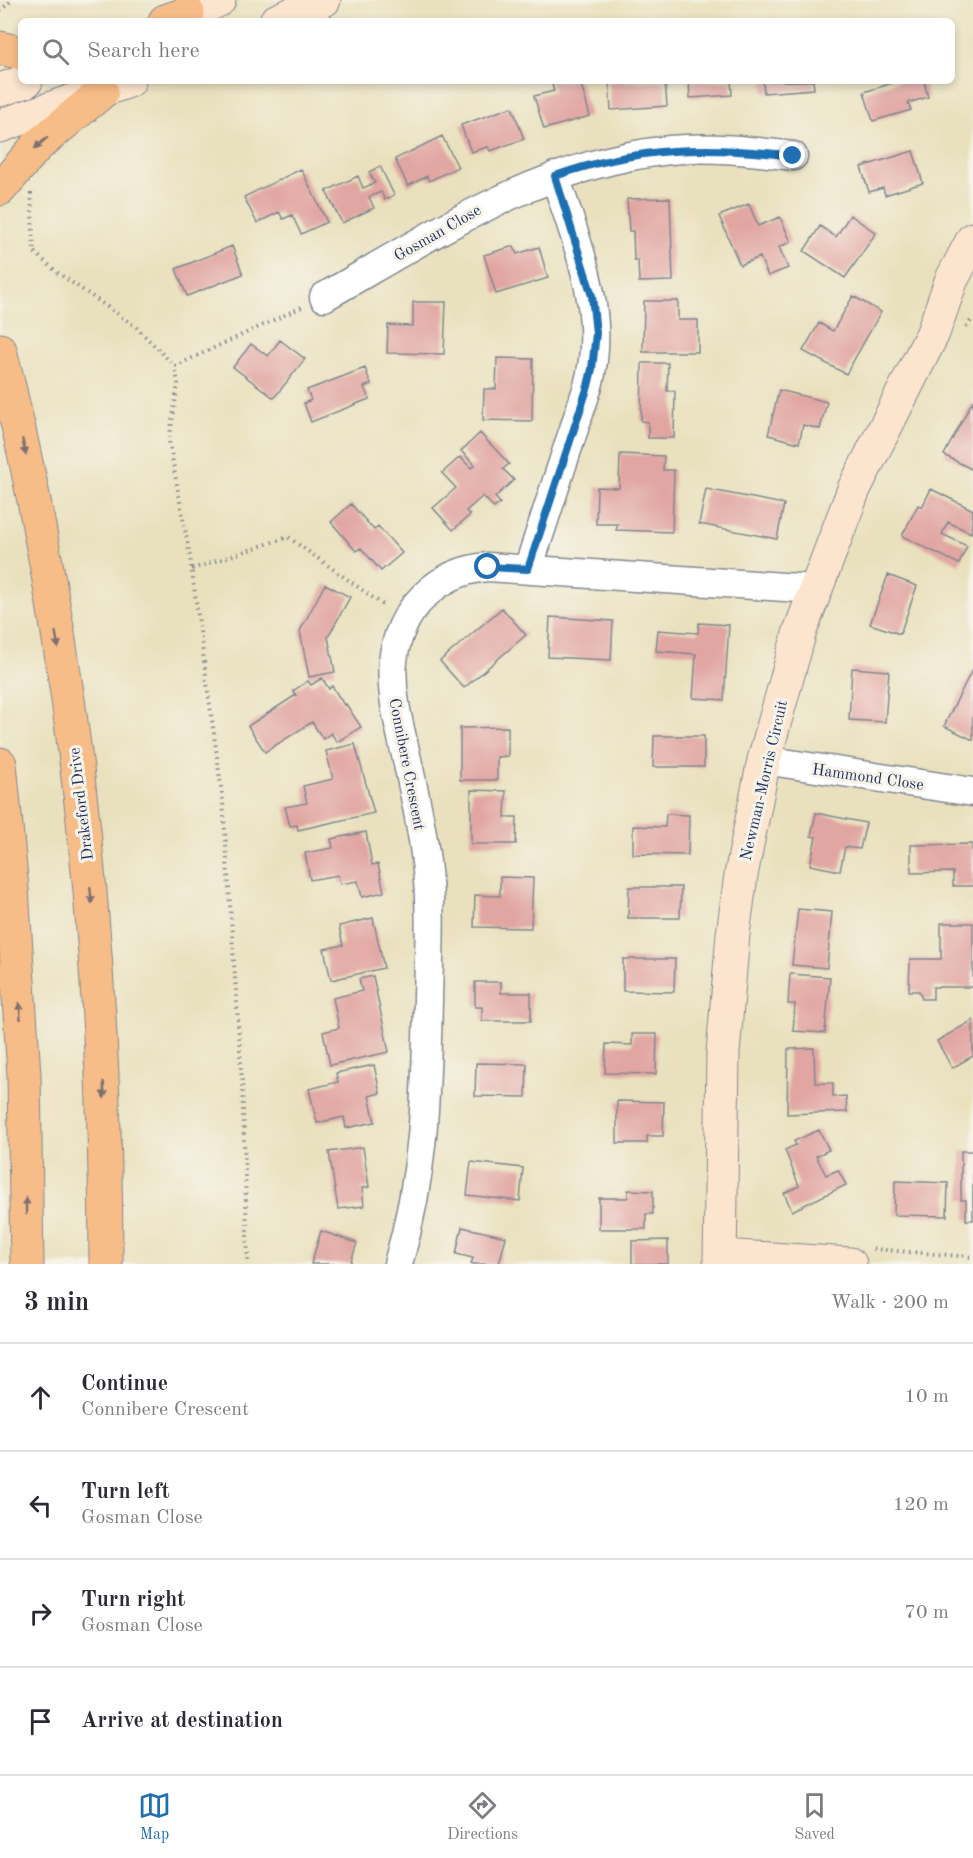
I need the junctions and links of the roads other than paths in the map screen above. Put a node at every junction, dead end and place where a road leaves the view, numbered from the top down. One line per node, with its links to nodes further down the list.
1 (219, 0): 3 (street)
2 (324, 0): 4 (street)
3 (176, 18)
4 (283, 18)
5 (0, 48): 6 (highway)
6 (18, 52)
7 (18, 84): 9 (street)
8 (116, 86): 10 (street); 13 (highway, one-way to 13)
9 (0, 90)
10 (0, 126)
11 (793, 156): 12 (street, Gosman Close)
12 (555, 176): 16 (street, Gosman Close); 19 (street)
13 (0, 189)
14 (973, 239): 17 (street, Newman-Morris Circuit)
15 (973, 287): 17 (street, Newman-Morris Circuit)
16 (324, 297)
17 (933, 333): 20 (street, Newman-Morris Circuit)
18 (0, 350): 27 (highway, Drakeford Drive, one-way to 27)
19 (528, 569): 20 (street, Connibere Crescent); 28 (street, Connibere Crescent)
20 (814, 589): 21 (street, Newman-Morris Circuit)
21 (764, 760): 23 (street, Hammond Close); 25 (street, Newman-Morris Circuit)
22 (0, 764): 26 (highway, one-way to 22)
23 (973, 792)
24 (858, 1256): 25 (street, Newman-Morris Circuit)
25 (720, 1260)
26 (27, 1264)
27 (106, 1264)
28 (398, 1264)

